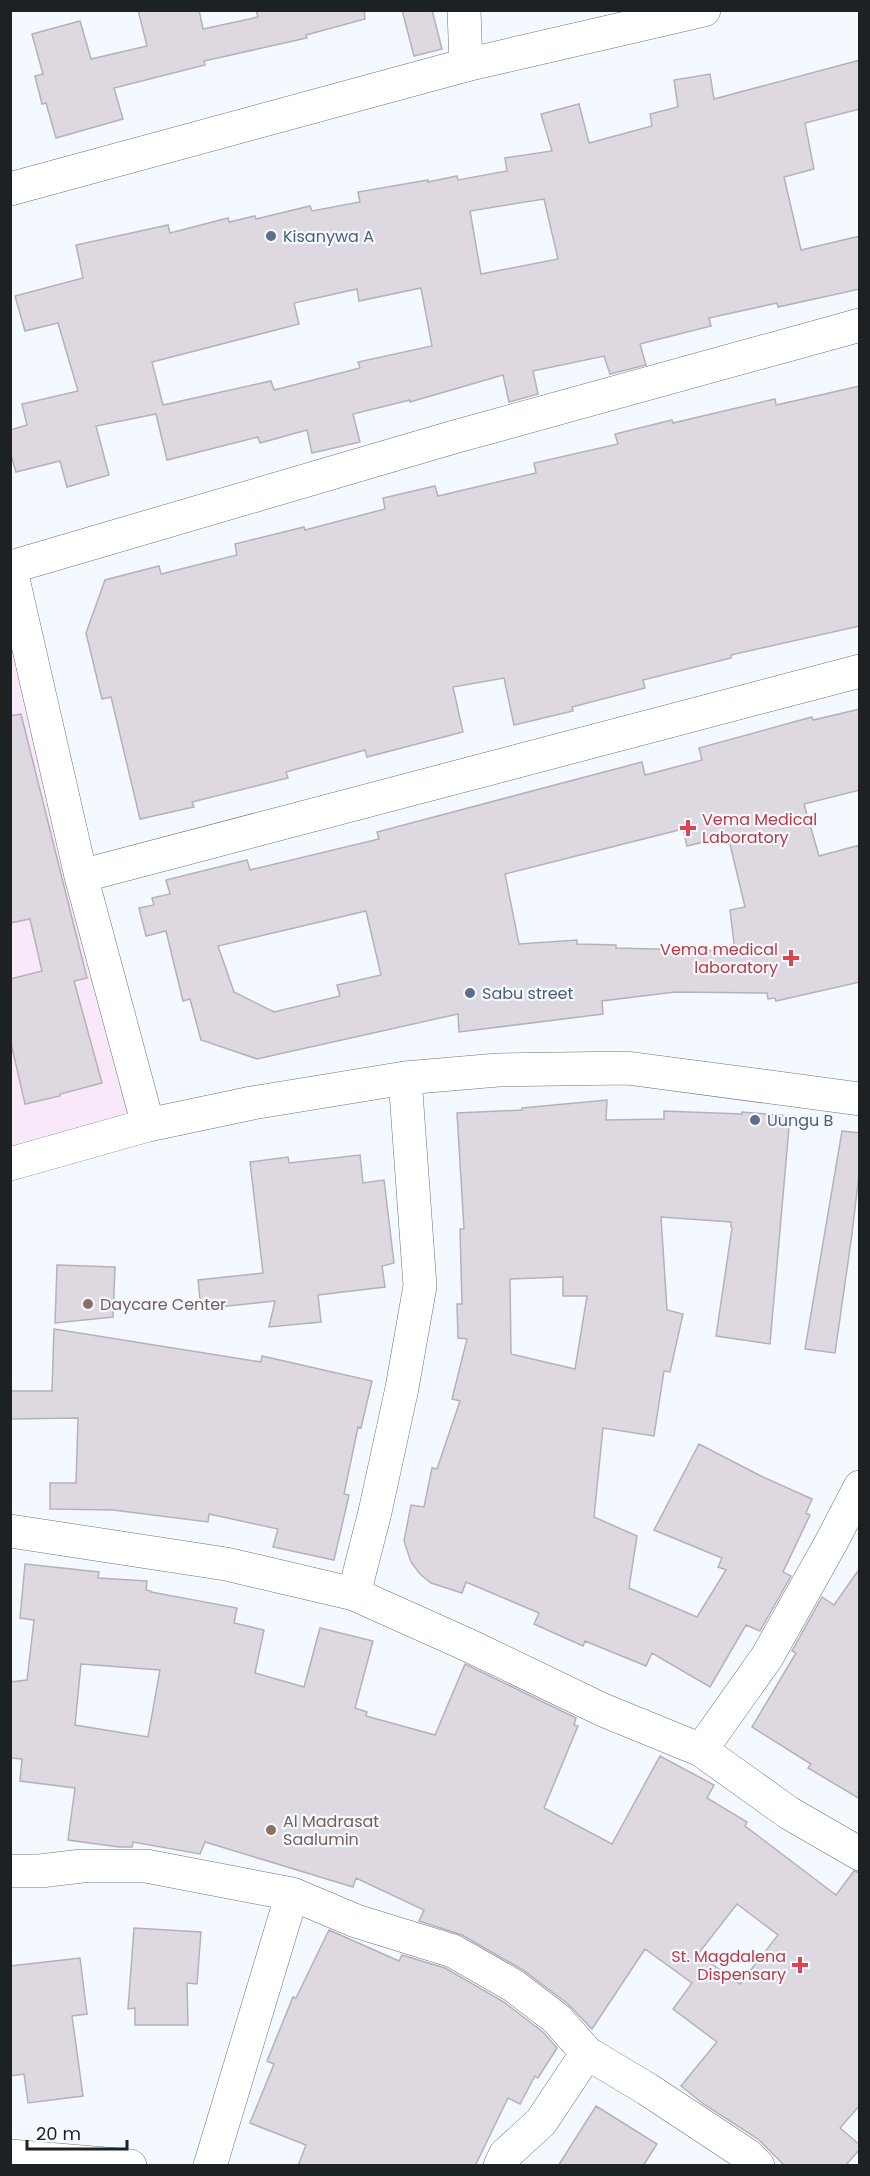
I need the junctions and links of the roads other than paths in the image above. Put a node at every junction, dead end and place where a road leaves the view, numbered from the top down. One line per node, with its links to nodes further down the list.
1 (464, 10): 3 (street)
2 (704, 10): 3 (street)
3 (466, 65): 4 (street)
4 (10, 189)
5 (860, 325): 6 (street)
6 (10, 566): 8 (street)
7 (860, 671): 8 (street)
8 (81, 876): 11 (street)
9 (405, 1078): 10 (street); 11 (street); 15 (street)
10 (860, 1099)
11 (148, 1125): 12 (street)
12 (10, 1164)
13 (860, 1487): 16 (street)
14 (10, 1530): 15 (street)
15 (354, 1594): 16 (street)
16 (701, 1750): 17 (street)
17 (860, 1854)
18 (10, 1872): 19 (street)
19 (292, 1894): 20 (street); 23 (street)
20 (587, 2053): 24 (street); 25 (street)
21 (10, 2156): 22 (street)
22 (130, 2166)
23 (210, 2166)
24 (500, 2166)
25 (759, 2166)

